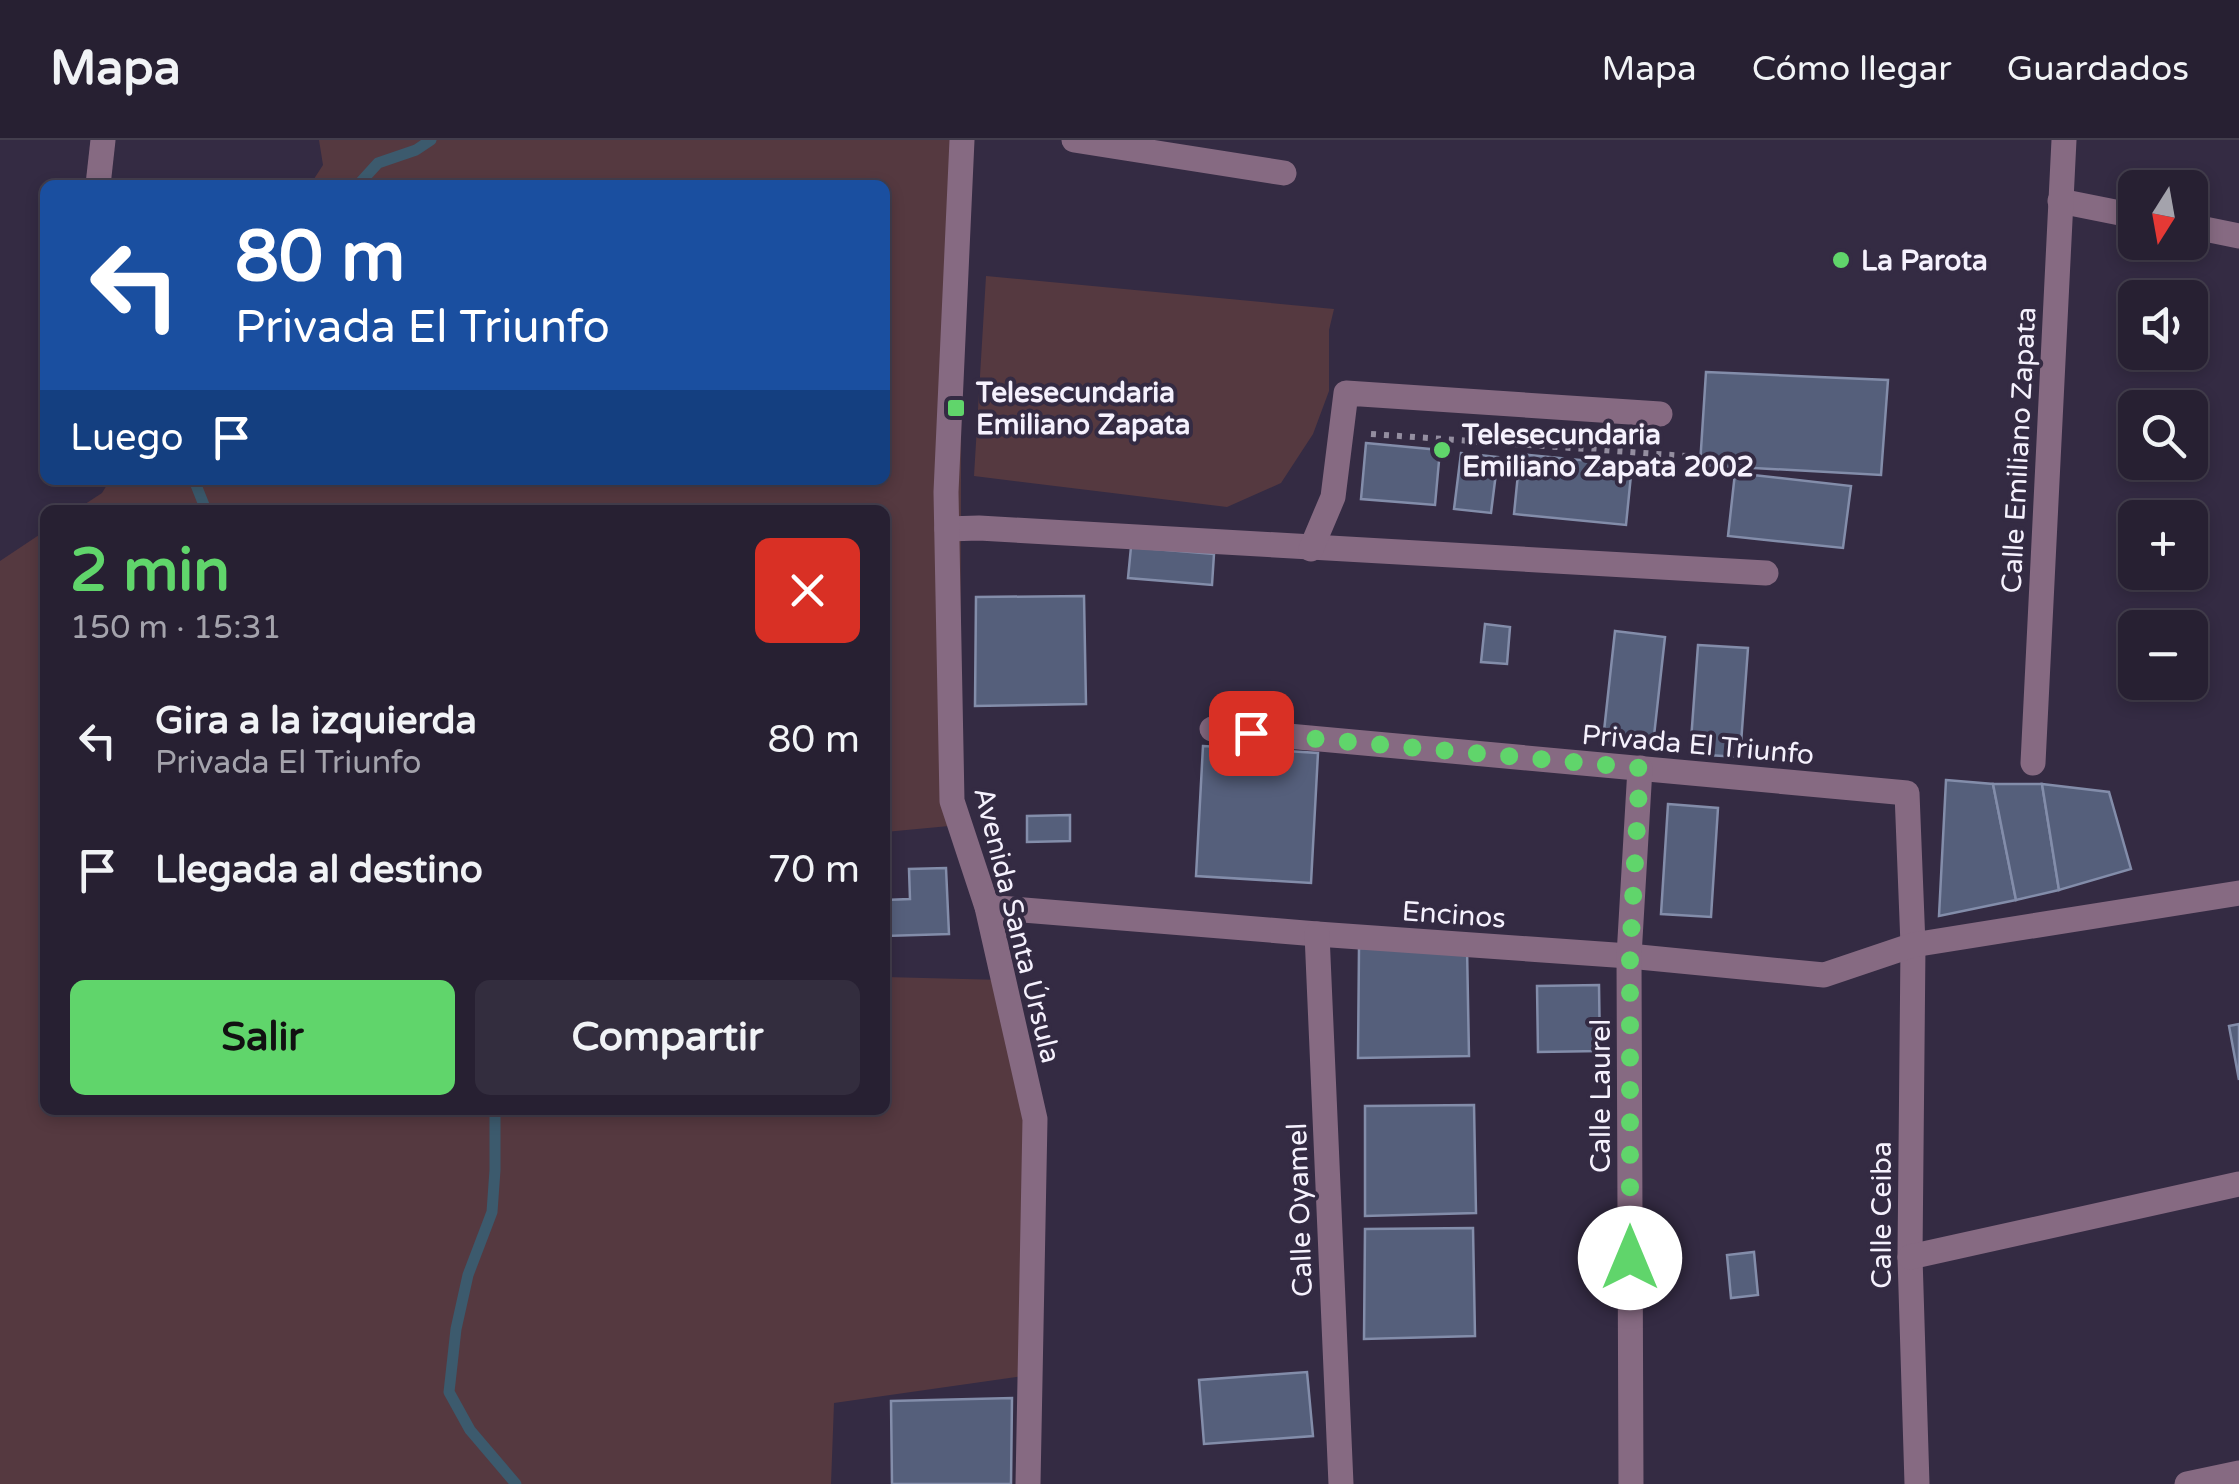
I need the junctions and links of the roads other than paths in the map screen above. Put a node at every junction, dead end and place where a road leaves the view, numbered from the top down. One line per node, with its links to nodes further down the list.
1 (103, 140): 6 (street)
2 (962, 140): 12 (street, Avenida Santa Úrsula)
3 (1074, 140): 5 (street)
4 (2064, 140): 7 (street, Calle Emiliano Zapata)
5 (1284, 173)
6 (99, 180)
7 (2060, 202): 8 (street); 16 (street, Calle Emiliano Zapata)
8 (2118, 213)
9 (2208, 230): 10 (street)
10 (2239, 236)
11 (1660, 414): 13 (street)
12 (947, 529): 13 (street); 19 (street, Avenida Santa Úrsula)
13 (1311, 549): 14 (street)
14 (1766, 574)
15 (1212, 730): 17 (street, Privada El Triunfo)
16 (2033, 763)
17 (1640, 768): 21 (street, Privada El Triunfo); 22 (street, Calle Laurel)
18 (2239, 894): 21 (street, Encinos)
19 (987, 908): 20 (street, Encinos); 26 (street, Avenida Santa Úrsula)
20 (1318, 934): 22 (street, Encinos); 27 (street, Calle Oyamel)
21 (1913, 945): 22 (street, Encinos); 24 (street, Calle Ceiba)
22 (1630, 956): 28 (street, Calle Laurel)
23 (2239, 1184): 24 (street)
24 (1910, 1257): 29 (street, Calle Ceiba)
25 (2239, 1473): 30 (street)
26 (1028, 1484)
27 (1340, 1484)
28 (1631, 1484)
29 (1917, 1484)
30 (2188, 1484)

